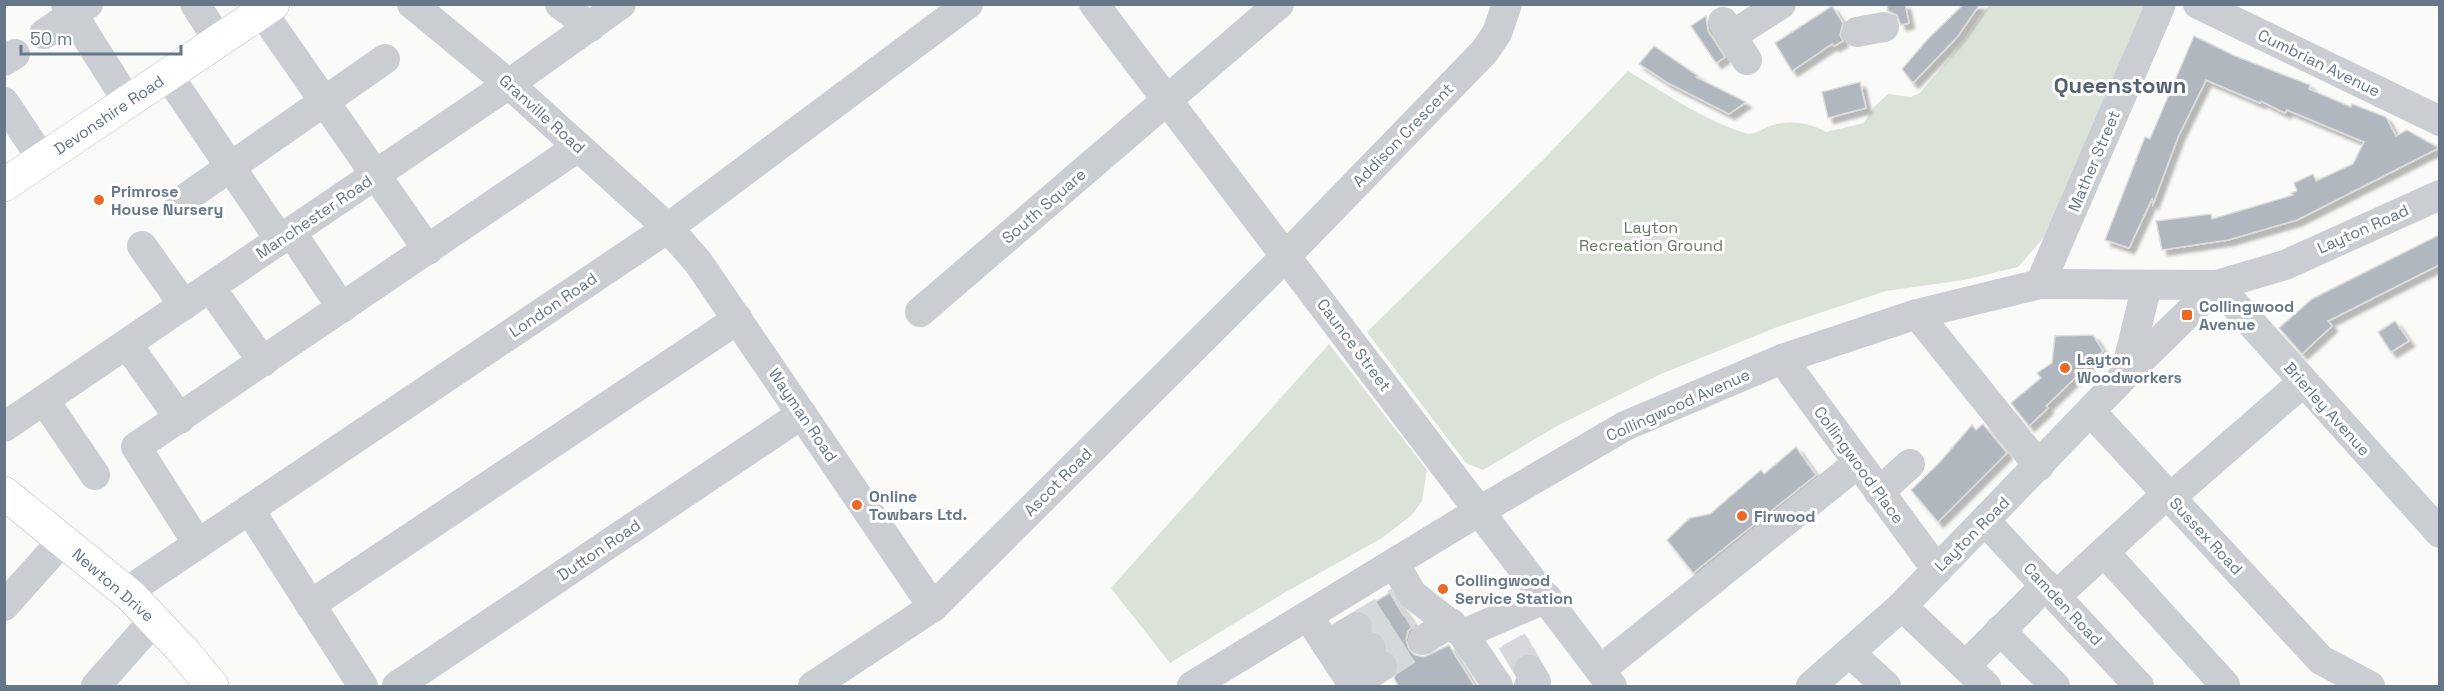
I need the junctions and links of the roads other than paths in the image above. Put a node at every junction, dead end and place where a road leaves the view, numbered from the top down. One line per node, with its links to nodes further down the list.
1 (195, 4): 17 (street)
2 (412, 4): 20 (street, Granville Road)
3 (560, 4): 14 (street)
4 (621, 4): 14 (street, Manchester Road)
5 (968, 4): 33 (street, London Road)
6 (1094, 4): 22 (street, Caunce Street)
7 (1279, 4): 22 (street, South Square)
8 (1507, 4): 37 (street, Addison Crescent)
9 (1781, 4): 16 (street)
10 (2161, 4): 38 (street, Mather Street)
11 (2198, 4): 25 (street, Cumbrian Avenue)
12 (75, 8): 15 (street); 24 (street)
13 (268, 8): 17 (main road, Devonshire Road); 21 (street)
14 (590, 27): 20 (street, Manchester Road)
15 (44, 34)
16 (1734, 39)
17 (219, 41): 19 (main road, Devonshire Road)
18 (385, 58): 21 (street)
19 (168, 75): 24 (main road, Devonshire Road); 28 (street)
20 (509, 84): 26 (street, Granville Road); 29 (street, Manchester Road)
21 (324, 101): 28 (street); 29 (street)
22 (1167, 101): 37 (street, Caunce Street); 44 (street, South Square)
23 (4, 102): 27 (street)
24 (128, 102): 27 (main road, Devonshire Road)
25 (2439, 121)
26 (578, 147): 33 (street, Granville Road); 36 (street)
27 (42, 159): 30 (main road, Devonshire Road)
28 (230, 166): 32 (street); 34 (street)
29 (375, 175): 34 (street, Manchester Road); 36 (street)
30 (4, 185)
31 (2439, 195): 40 (street, Layton Road)
32 (180, 202)
33 (668, 228): 46 (street, Wayman Road); 64 (street, London Road)
34 (286, 236): 41 (street, Manchester Road); 43 (street)
35 (142, 246): 42 (street)
36 (428, 250): 43 (street)
37 (1286, 255): 65 (street, Caunce Street); 79 (street, Ascot Road)
38 (2040, 284): 39 (street, Collingwood Avenue); 45 (street, Collingwood Avenue)
39 (2147, 285): 40 (street, Layton Road); 50 (street)
40 (2217, 285): 50 (street, Layton Road); 51 (street, Brierley Avenue)
41 (210, 287): 42 (street, Manchester Road); 49 (street)
42 (184, 305): 47 (street, Manchester Road)
43 (342, 308): 49 (street)
44 (920, 312)
45 (1917, 314): 48 (street, Collingwood Avenue); 59 (street)
46 (738, 319): 54 (street, Wayman Road); 77 (street)
47 (127, 344): 52 (street, Manchester Road); 55 (street)
48 (1782, 359): 57 (street, Collingwood Place); 65 (street, Collingwood Avenue)
49 (262, 362): 55 (street)
50 (2126, 375): 53 (street, Layton Road)
51 (2302, 383): 63 (street); 67 (street, Brierley Avenue)
52 (44, 400): 56 (street, Manchester Road); 60 (street)
53 (2091, 412): 59 (street, Layton Road); 63 (street, Sussex Road)
54 (802, 414): 79 (street, Wayman Road); 92 (street, Dutton Road)
55 (180, 418): 69 (street)
56 (4, 427)
57 (1857, 464): 61 (street, Collingwood Place); 87 (street)
58 (1910, 464): 61 (street)
59 (2039, 466): 66 (street, Layton Road)
60 (95, 475)
61 (1879, 492): 72 (street, Collingwood Place)
62 (4, 493): 68 (main road, Newton Drive)
63 (2169, 496): 70 (street); 101 (street, Sussex Road)
64 (249, 509): 69 (street, London Road); 77 (street)
65 (1481, 510): 71 (street, Collingwood Avenue); 75 (street, Caunce Street)
66 (1986, 522): 72 (street, Layton Road); 73 (street, Camden Road)
67 (2439, 533)
68 (62, 541): 74 (main road, Newton Drive); 76 (street)
69 (198, 544): 74 (street, London Road)
70 (2104, 552): 73 (street); 88 (street)
71 (1394, 563): 80 (street, Collingwood Avenue); 81 (street)
72 (1936, 570): 78 (street, Layton Road)
73 (2051, 590): 83 (street); 100 (street, Camden Road)
74 (131, 596): 82 (main road, Newton Drive)
75 (1547, 598): 81 (street); 87 (street, Caunce Street)
76 (7, 599)
77 (310, 604): 91 (street)
78 (1902, 606): 84 (street, Layton Road); 85 (street)
79 (933, 607): 93 (street, Ascot Road)
80 (1308, 615): 86 (street); 94 (street, Collingwood Avenue)
81 (1427, 618): 95 (street)
82 (154, 619): 89 (street); 90 (main road, Newton Drive)
83 (2000, 630): 85 (street); 99 (street)
84 (1850, 653): 96 (street, Layton Road); 97 (street)
85 (1965, 666): 98 (street)
86 (1343, 670): 86 (street)
87 (1606, 679)
88 (2225, 685)
89 (96, 687)
90 (212, 687)
91 (363, 687)
92 (397, 687)
93 (813, 687)
94 (1192, 687)
95 (1498, 687)
96 (1811, 687)
97 (1886, 687)
98 (1986, 687)
99 (2055, 687)
100 (2139, 687)
101 (2370, 687)

